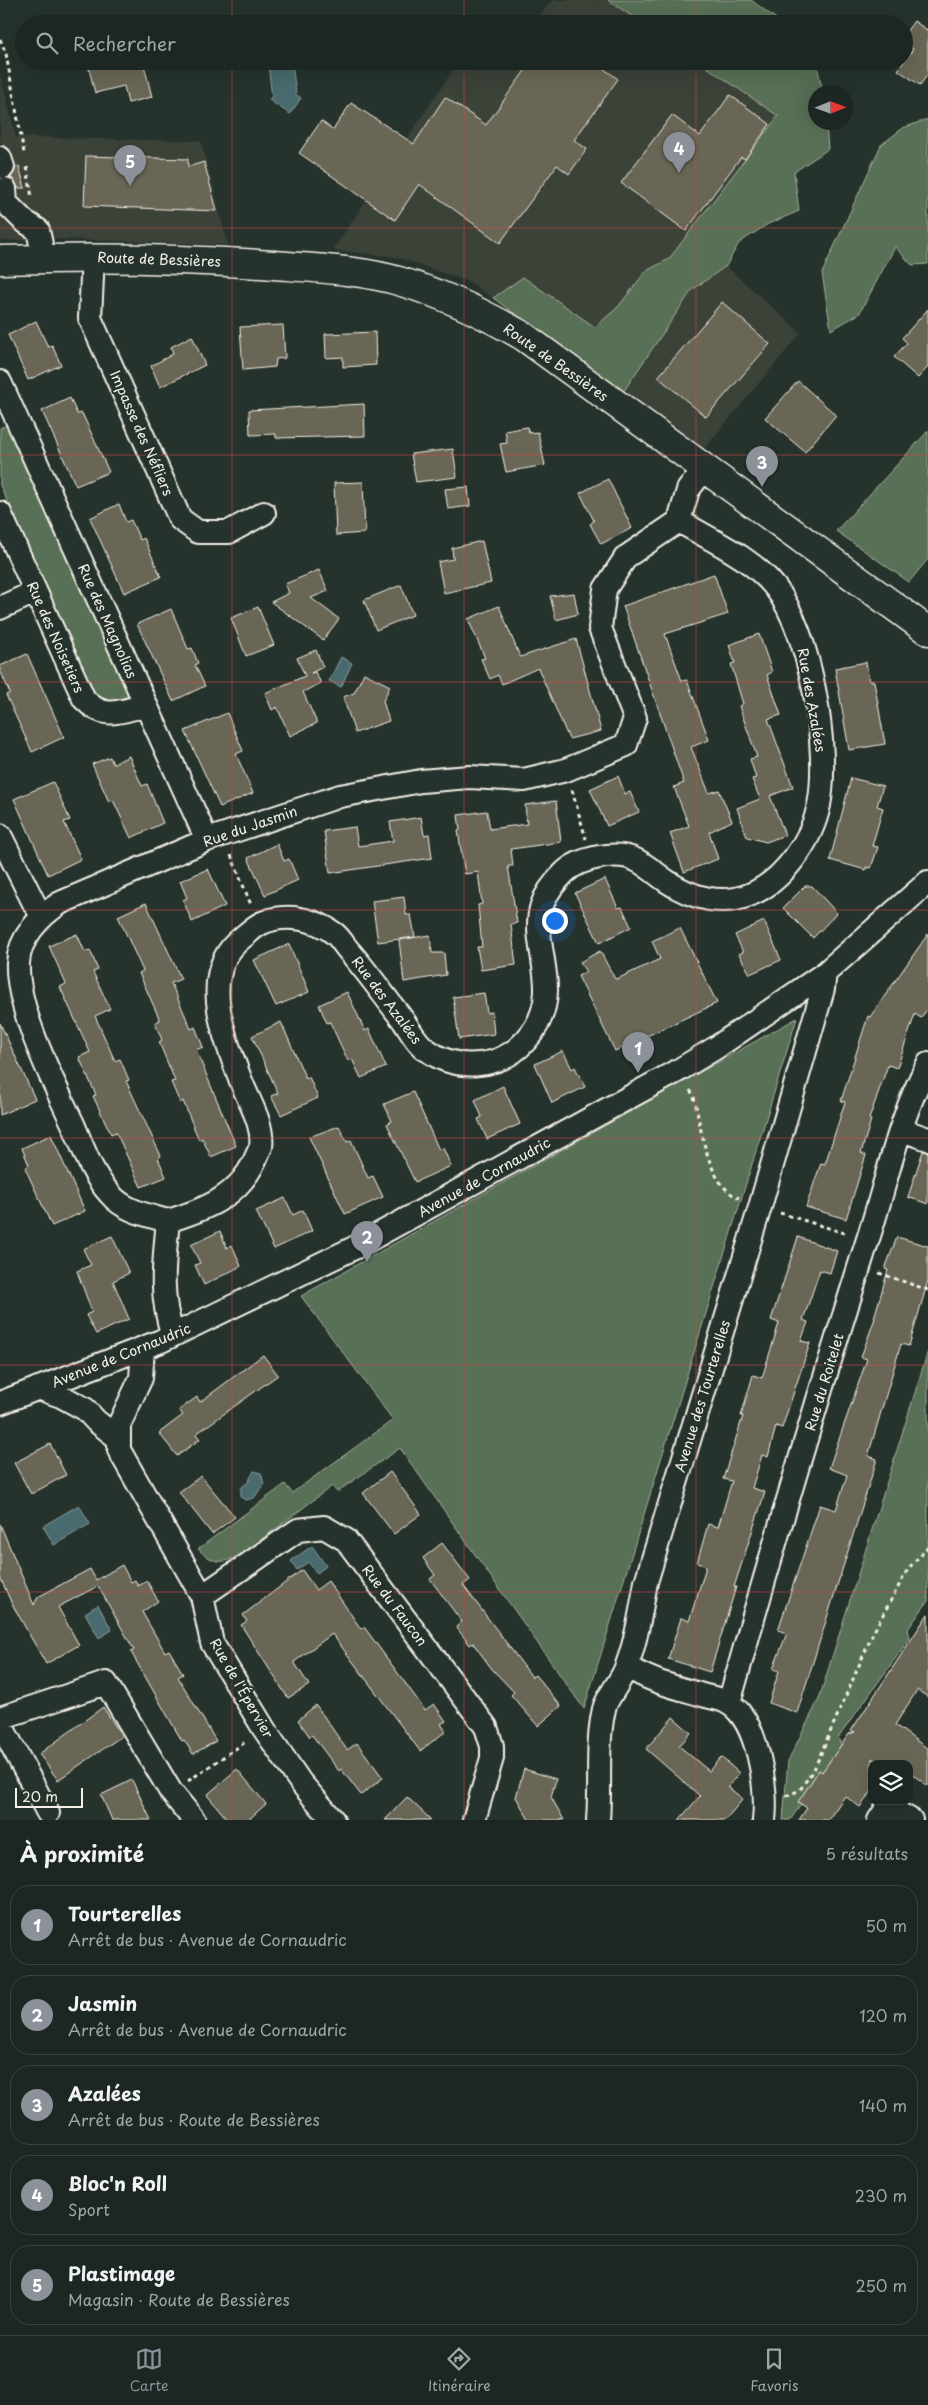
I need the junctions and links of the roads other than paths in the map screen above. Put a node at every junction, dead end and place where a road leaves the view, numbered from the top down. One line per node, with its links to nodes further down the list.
1 (2, 171): 3 (street)
2 (93, 257): 3 (main road, Route de Bessières); 7 (main road, Route de Bessières); 9 (street, Impasse des Néfliers)
3 (44, 259): 4 (main road, Route de Bessières)
4 (0, 260)
5 (0, 382): 6 (street, Rue des Magnolias)
6 (5, 405): 14 (street, Rue des Magnolias)
7 (704, 468): 10 (street); 13 (main road, Route de Bessières)
8 (0, 513): 11 (street, Rue des Noisetiers)
9 (264, 513)
10 (679, 521): 16 (street, Rue du Jasmin); 23 (street, Rue des Azalées)
11 (35, 592): 12 (street); 14 (street, Rue des Noisetiers)
12 (0, 608)
13 (928, 631)
14 (146, 705): 16 (street, Rue des Magnolias)
15 (0, 836): 18 (street)
16 (215, 838): 18 (street, Rue du Jasmin)
17 (928, 882): 19 (street, Avenue de Cornaudric)
18 (42, 914): 23 (street, Rue du Jasmin)
19 (825, 972): 24 (street, Avenue de Cornaudric); 30 (street, Avenue des Tourterelles)
20 (928, 1064): 21 (street, Rue du Roitelet)
21 (902, 1130): 22 (street); 31 (street, Rue du Roitelet)
22 (928, 1139)
23 (168, 1221): 24 (street)
24 (172, 1335): 25 (street, Avenue de Cornaudric)
25 (143, 1348): 26 (street, Avenue de Cornaudric); 28 (street, Rue de l'Épervier)
26 (38, 1388): 27 (street, Avenue de Cornaudric); 28 (street)
27 (0, 1403)
28 (118, 1438): 29 (street, Rue de l'Épervier)
29 (202, 1596): 37 (street, Rue de l'Épervier); 38 (street, Rue du Faucon)
30 (627, 1666): 31 (street); 39 (street, Avenue des Tourterelles)
31 (729, 1703): 35 (street)
32 (0, 1718): 36 (street)
33 (0, 1723): 34 (street)
34 (48, 1813)
35 (761, 1814)
36 (194, 1820)
37 (333, 1820)
38 (474, 1820)
39 (598, 1820)
40 (879, 1820): 41 (street)
41 (911, 1820)

